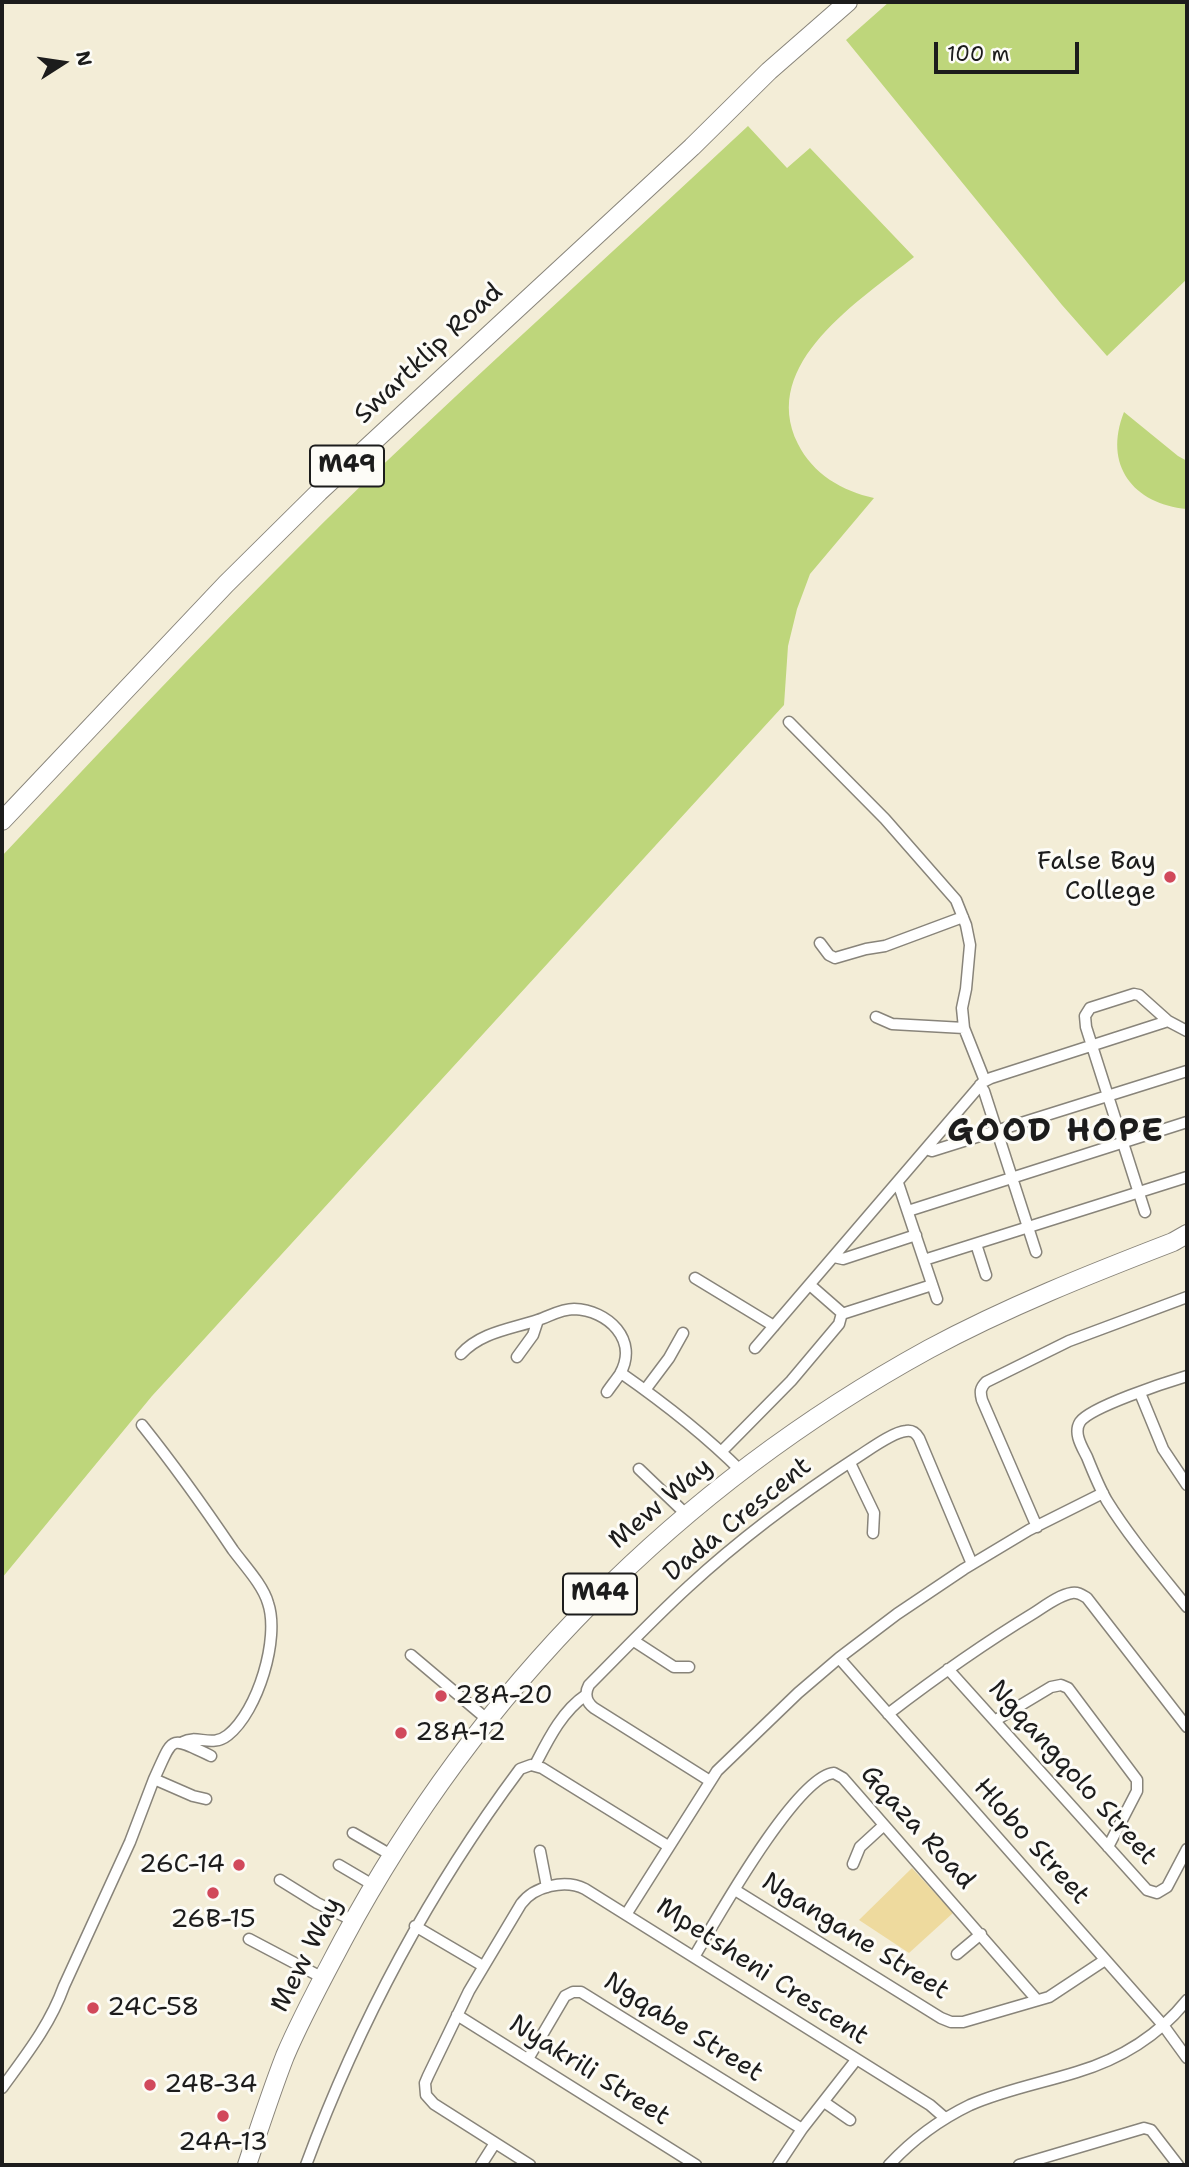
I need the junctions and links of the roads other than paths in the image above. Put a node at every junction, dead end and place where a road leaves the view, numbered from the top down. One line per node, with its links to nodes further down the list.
1 (848, 2): 3 (main road, Swartklip Road / M49)
2 (789, 722): 4 (street)
3 (2, 821)
4 (963, 917): 5 (street); 8 (street)
5 (820, 943)
6 (876, 1017): 8 (street)
7 (1168, 1021): 9 (street); 10 (street); 10 (street)
8 (964, 1027): 12 (street)
9 (1187, 1031)
10 (1092, 1046): 12 (street); 13 (street)
11 (1187, 1070): 13 (street)
12 (982, 1083): 15 (street); 17 (street)
13 (1108, 1096): 15 (street); 16 (street)
14 (1187, 1122): 16 (street)
15 (997, 1131): 17 (street); 19 (street)
16 (1122, 1143): 19 (street); 21 (street)
17 (926, 1149): 20 (street)
18 (1187, 1177): 21 (street)
19 (1012, 1178): 22 (street); 24 (street)
20 (898, 1183): 22 (street); 29 (street)
21 (1138, 1192): 23 (street); 24 (street)
22 (908, 1211): 25 (street)
23 (1145, 1212)
24 (1028, 1227): 27 (street); 28 (street)
25 (916, 1235): 29 (street); 30 (street)
26 (1182, 1239): 53 (main road, Mew Way / M44)
27 (976, 1244): 30 (street); 31 (street)
28 (1036, 1252)
29 (834, 1257): 33 (street)
30 (924, 1260): 34 (street)
31 (986, 1275)
32 (695, 1278): 39 (street)
33 (810, 1285): 37 (street); 39 (street)
34 (932, 1285): 36 (street); 37 (street)
35 (1187, 1297): 57 (street)
36 (937, 1298)
37 (842, 1312): 50 (street)
38 (538, 1320): 42 (street); 43 (street); 44 (street)
39 (774, 1326): 41 (street)
40 (683, 1333): 46 (street)
41 (755, 1348)
42 (461, 1354)
43 (517, 1357)
44 (621, 1373): 46 (street); 47 (street)
45 (1187, 1376): 48 (street)
46 (645, 1390): 50 (street)
47 (607, 1392)
48 (1140, 1393): 54 (street); 55 (street)
49 (142, 1424): 71 (street)
50 (722, 1451): 53 (street)
51 (850, 1463): 58 (street); 59 (street, Dada Crescent); 61 (street, Dada Crescent)
52 (639, 1469): 56 (street)
53 (741, 1471): 56 (main road, Mew Way / M44)
54 (1187, 1485)
55 (1103, 1493): 57 (street); 60 (street)
56 (686, 1514): 68 (main road, Mew Way / M44)
57 (1037, 1527): 59 (street)
58 (873, 1533)
59 (972, 1564): 63 (street)
60 (1187, 1608)
61 (634, 1641): 64 (street); 66 (street, Dada Crescent)
62 (411, 1655): 68 (street)
63 (839, 1658): 67 (street, Hlobo Street); 75 (street)
64 (690, 1667)
65 (948, 1669): 67 (street); 69 (street, Ngqangqolo Street); 70 (street)
66 (586, 1695): 73 (street, Dada Crescent); 75 (street)
67 (888, 1714): 97 (street, Hlobo Street)
68 (488, 1720): 83 (main road, Mew Way / M44)
69 (996, 1720): 80 (street, Ngqangqolo Street); 80 (street)
70 (1187, 1727)
71 (183, 1742): 72 (street); 74 (street)
72 (211, 1756)
73 (535, 1765): 79 (street); 92 (street)
74 (154, 1779): 76 (street); 107 (street)
75 (709, 1781): 79 (street)
76 (206, 1799)
77 (884, 1825): 84 (street); 89 (street, Gqaza Road); 93 (street, Gqaza Road)
78 (353, 1833): 83 (street)
79 (668, 1846): 90 (street)
80 (1108, 1847): 81 (street, Ngqangqolo Street)
81 (1187, 1849)
82 (540, 1851): 88 (street)
83 (391, 1855): 87 (main road, Mew Way / M44)
84 (853, 1864)
85 (339, 1865): 87 (street)
86 (280, 1880): 91 (street)
87 (373, 1885): 91 (main road, Mew Way / M44)
88 (547, 1887): 90 (street, Mpetsheni Crescent); 98 (street)
89 (735, 1890): 96 (street, Gqaza Road); 100 (street, Ngangane Street)
90 (627, 1913): 96 (street, Mpetsheni Crescent)
91 (354, 1921): 99 (main road, Mew Way / M44)
92 (415, 1926): 98 (street); 114 (street)
93 (981, 1934): 95 (street); 100 (street, Gqaza Road)
94 (249, 1939): 99 (street)
95 (957, 1954)
96 (694, 1957): 106 (street, Mpetsheni Crescent)
97 (1105, 1960): 100 (street, Ngangane Street); 103 (street, Hlobo Street)
98 (483, 1966): 102 (street)
99 (323, 1978): 113 (main road, Mew Way / M44)
100 (1037, 2000)
101 (1187, 2000): 103 (street)
102 (457, 2015): 105 (street, Nyakrili Street); 112 (street)
103 (1163, 2025): 104 (street, Hlobo Street); 109 (street)
104 (1187, 2058)
105 (528, 2059): 111 (street, Ngqabe Street); 117 (street, Nyakrili Street)
106 (856, 2060): 108 (street); 109 (street, Mpetsheni Crescent)
107 (2, 2088)
108 (824, 2102): 110 (street); 111 (street)
109 (945, 2118): 119 (street)
110 (850, 2120)
111 (802, 2129): 118 (street)
112 (495, 2143): 115 (street); 116 (street)
113 (247, 2165)
114 (306, 2165)
115 (481, 2165)
116 (530, 2165)
117 (696, 2165)
118 (778, 2165)
119 (889, 2165)
120 (1019, 2165): 121 (street)
121 (1178, 2165)

